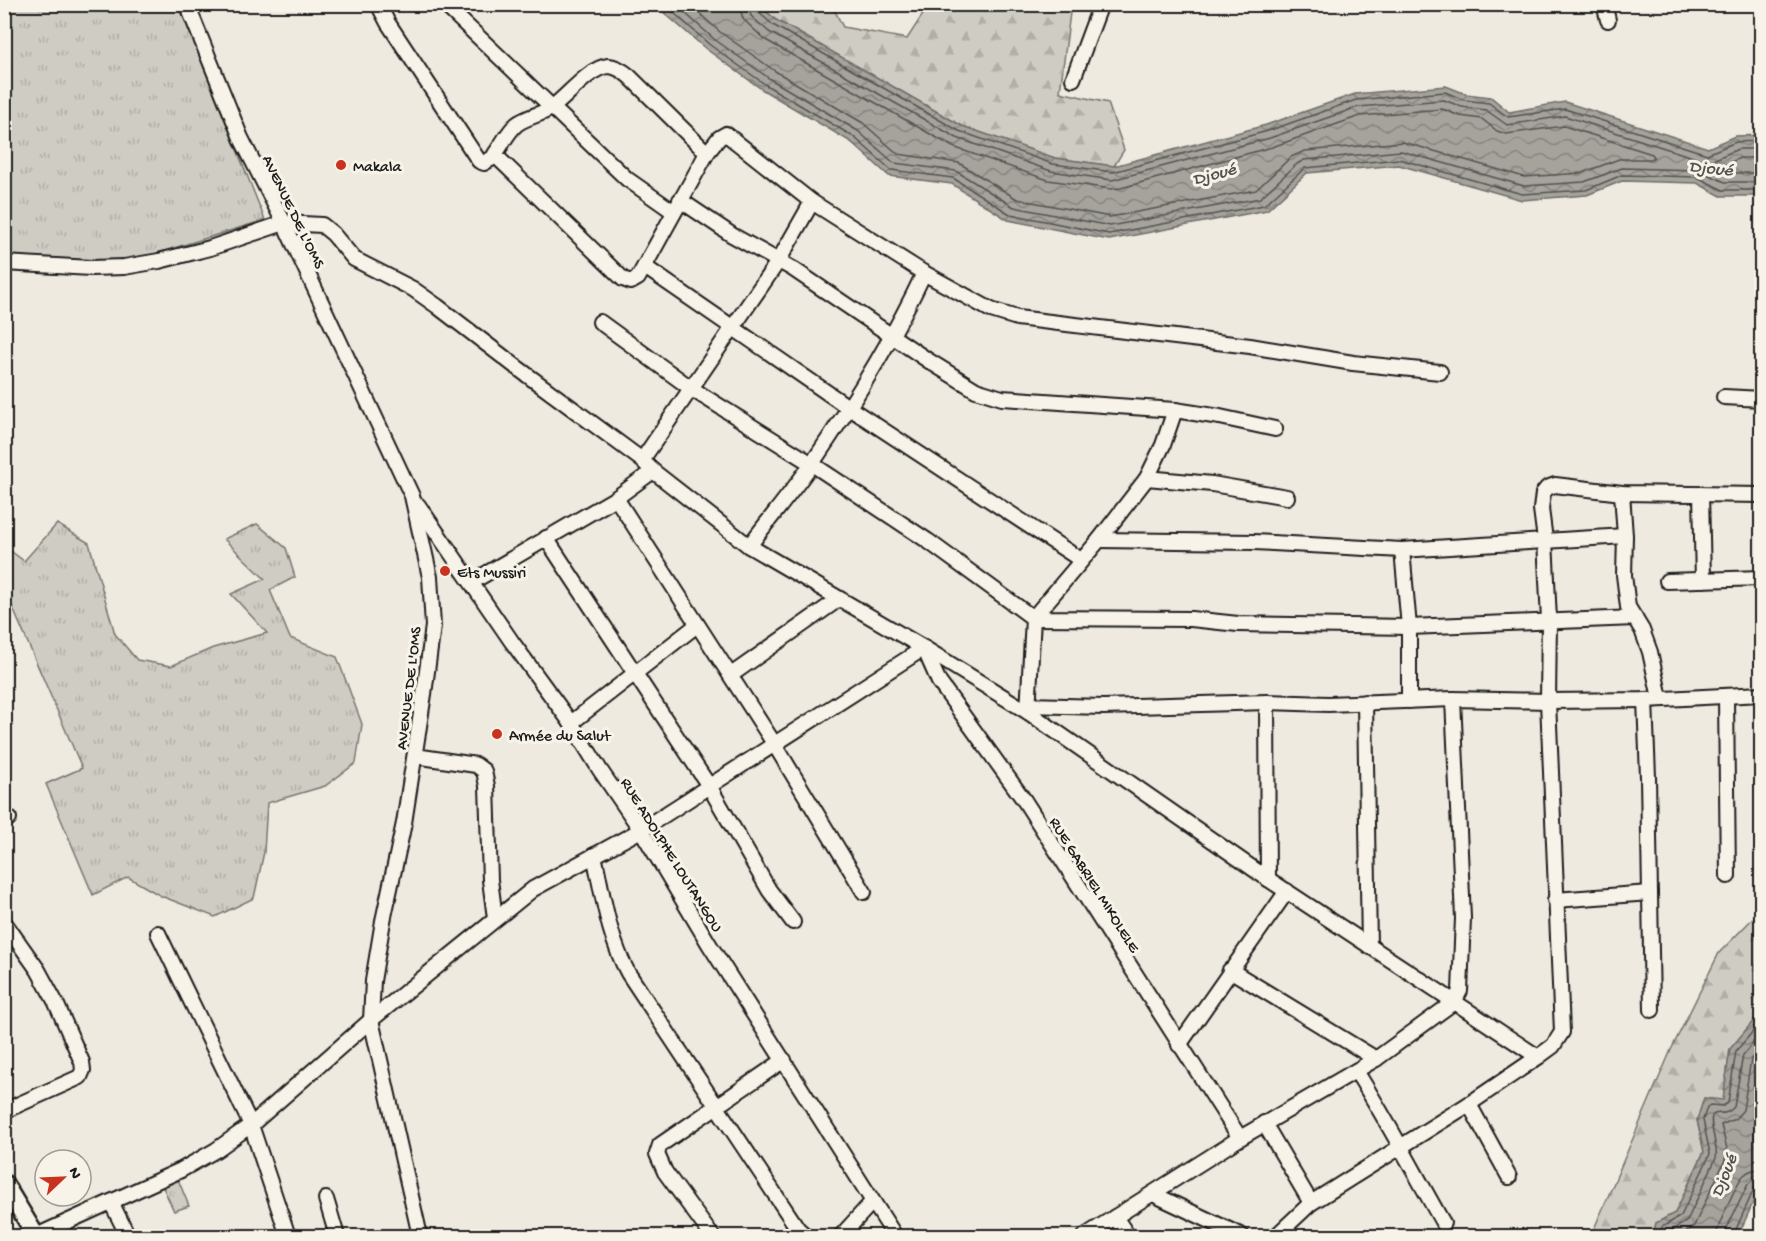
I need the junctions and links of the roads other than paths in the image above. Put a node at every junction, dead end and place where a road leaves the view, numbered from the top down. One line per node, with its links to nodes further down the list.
1 (187, 4): 13 (street, AVENUE DE L'OMS)
2 (378, 4): 10 (street)
3 (444, 4): 8 (street)
4 (1101, 4): 7 (street)
5 (1604, 4): 6 (street)
6 (1608, 20)
7 (1073, 79)
8 (553, 108): 9 (street); 10 (street); 12 (street)
9 (707, 153): 11 (street); 12 (street)
10 (496, 156): 16 (street)
11 (812, 202): 14 (street); 17 (street)
12 (677, 206): 14 (street); 16 (street)
13 (284, 223): 15 (street); 28 (street); 35 (street, AVENUE DE L'OMS)
14 (778, 260): 19 (street); 20 (street)
15 (4, 263)
16 (645, 267): 19 (street)
17 (924, 273): 20 (street); 21 (street)
18 (600, 322): 22 (street)
19 (733, 328): 22 (street); 25 (street)
20 (893, 336): 25 (street); 26 (street)
21 (1440, 372)
22 (692, 389): 28 (street); 29 (street)
23 (1724, 397): 24 (street)
24 (1761, 399)
25 (848, 408): 29 (street); 44 (street)
26 (1174, 410): 27 (street); 31 (street)
27 (1275, 429)
28 (642, 460): 30 (street)
29 (812, 464): 42 (street); 50 (street)
30 (652, 471): 37 (street); 42 (street)
31 (1147, 478): 36 (street); 40 (street)
32 (1622, 493): 33 (street); 38 (street); 41 (street)
33 (1701, 494): 34 (street); 46 (street)
34 (1761, 495)
35 (412, 496): 48 (street, RUE ADOLPHE LOUTANGOU); 70 (street, AVENUE DE L'OMS)
36 (1287, 497)
37 (616, 498): 39 (street); 53 (street)
38 (1625, 536): 41 (street); 51 (street)
39 (546, 538): 48 (street); 56 (street)
40 (1100, 540): 43 (street); 44 (street)
41 (1545, 540): 43 (street); 52 (street)
42 (749, 546): 49 (street)
43 (1402, 550): 54 (street)
44 (1081, 560): 50 (street)
45 (1761, 578): 46 (street)
46 (1703, 580): 47 (street)
47 (1667, 581)
48 (472, 582): 68 (street, RUE ADOLPHE LOUTANGOU)
49 (839, 599): 55 (street); 57 (street)
50 (1033, 618): 54 (street); 67 (street)
51 (1635, 618): 52 (street); 60 (street)
52 (1549, 620): 54 (street); 64 (street)
53 (697, 625): 56 (street); 57 (street)
54 (1409, 627): 63 (street)
55 (924, 648): 67 (street); 69 (street); 89 (street, RUE GABRIEL MIKOLELE)
56 (634, 674): 68 (street); 71 (street)
57 (730, 675): 69 (street)
58 (1761, 694): 59 (street)
59 (1726, 697): 60 (street); 74 (street)
60 (1660, 698): 62 (street)
61 (1452, 699): 63 (street); 64 (street); 86 (street)
62 (1645, 700): 64 (street); 78 (street)
63 (1409, 701): 66 (street)
64 (1548, 701): 79 (street)
65 (1267, 702): 66 (street); 67 (street); 75 (street)
66 (1365, 702): 84 (street)
67 (1027, 709): 75 (street)
68 (571, 723): 72 (street, RUE ADOLPHE LOUTANGOU)
69 (775, 745): 71 (street); 77 (street)
70 (415, 756): 80 (street); 88 (street, AVENUE DE L'OMS)
71 (709, 786): 72 (street); 82 (street)
72 (641, 830): 73 (street); 92 (street, RUE ADOLPHE LOUTANGOU)
73 (594, 855): 80 (street); 95 (street)
74 (1728, 876)
75 (1269, 879): 76 (street)
76 (1287, 891): 84 (street); 85 (street)
77 (864, 892)
78 (1650, 893): 79 (street); 87 (street)
79 (1555, 900): 90 (street)
80 (495, 918): 88 (street)
81 (4, 922): 96 (street)
82 (793, 922)
83 (158, 933): 98 (street)
84 (1369, 946): 86 (street)
85 (1230, 970): 89 (street); 91 (street)
86 (1454, 1002): 90 (street); 91 (street)
87 (1652, 1010)
88 (371, 1020): 98 (street); 114 (street, AVENUE DE L'OMS)
89 (1179, 1045): 99 (street, RUE GABRIEL MIKOLELE)
90 (1538, 1057): 94 (street)
91 (1376, 1059): 93 (street)
92 (784, 1060): 95 (street); 106 (street, RUE ADOLPHE LOUTANGOU)
93 (1356, 1071): 97 (street); 100 (street)
94 (1469, 1104): 100 (street); 101 (street)
95 (715, 1106): 115 (street); 116 (street)
96 (4, 1111)
97 (1264, 1123): 99 (street); 107 (street)
98 (251, 1125): 105 (street); 112 (street)
99 (1240, 1138): 103 (street)
100 (1400, 1147): 107 (street); 109 (street)
101 (1509, 1177)
102 (4, 1183): 110 (main road)
103 (1153, 1194): 108 (street); 121 (street)
104 (326, 1199): 113 (street)
105 (111, 1202): 110 (street); 111 (street)
106 (872, 1202): 117 (street); 118 (street, RUE ADOLPHE LOUTANGOU)
107 (1311, 1203): 122 (street)
108 (1114, 1217): 119 (street); 120 (street)
109 (1443, 1223)
110 (36, 1236)
111 (128, 1236)
112 (288, 1236)
113 (337, 1236)
114 (420, 1236)
115 (712, 1236)
116 (806, 1236)
117 (841, 1236)
118 (895, 1236)
119 (1085, 1236)
120 (1128, 1236)
121 (1242, 1236)
122 (1276, 1236)

